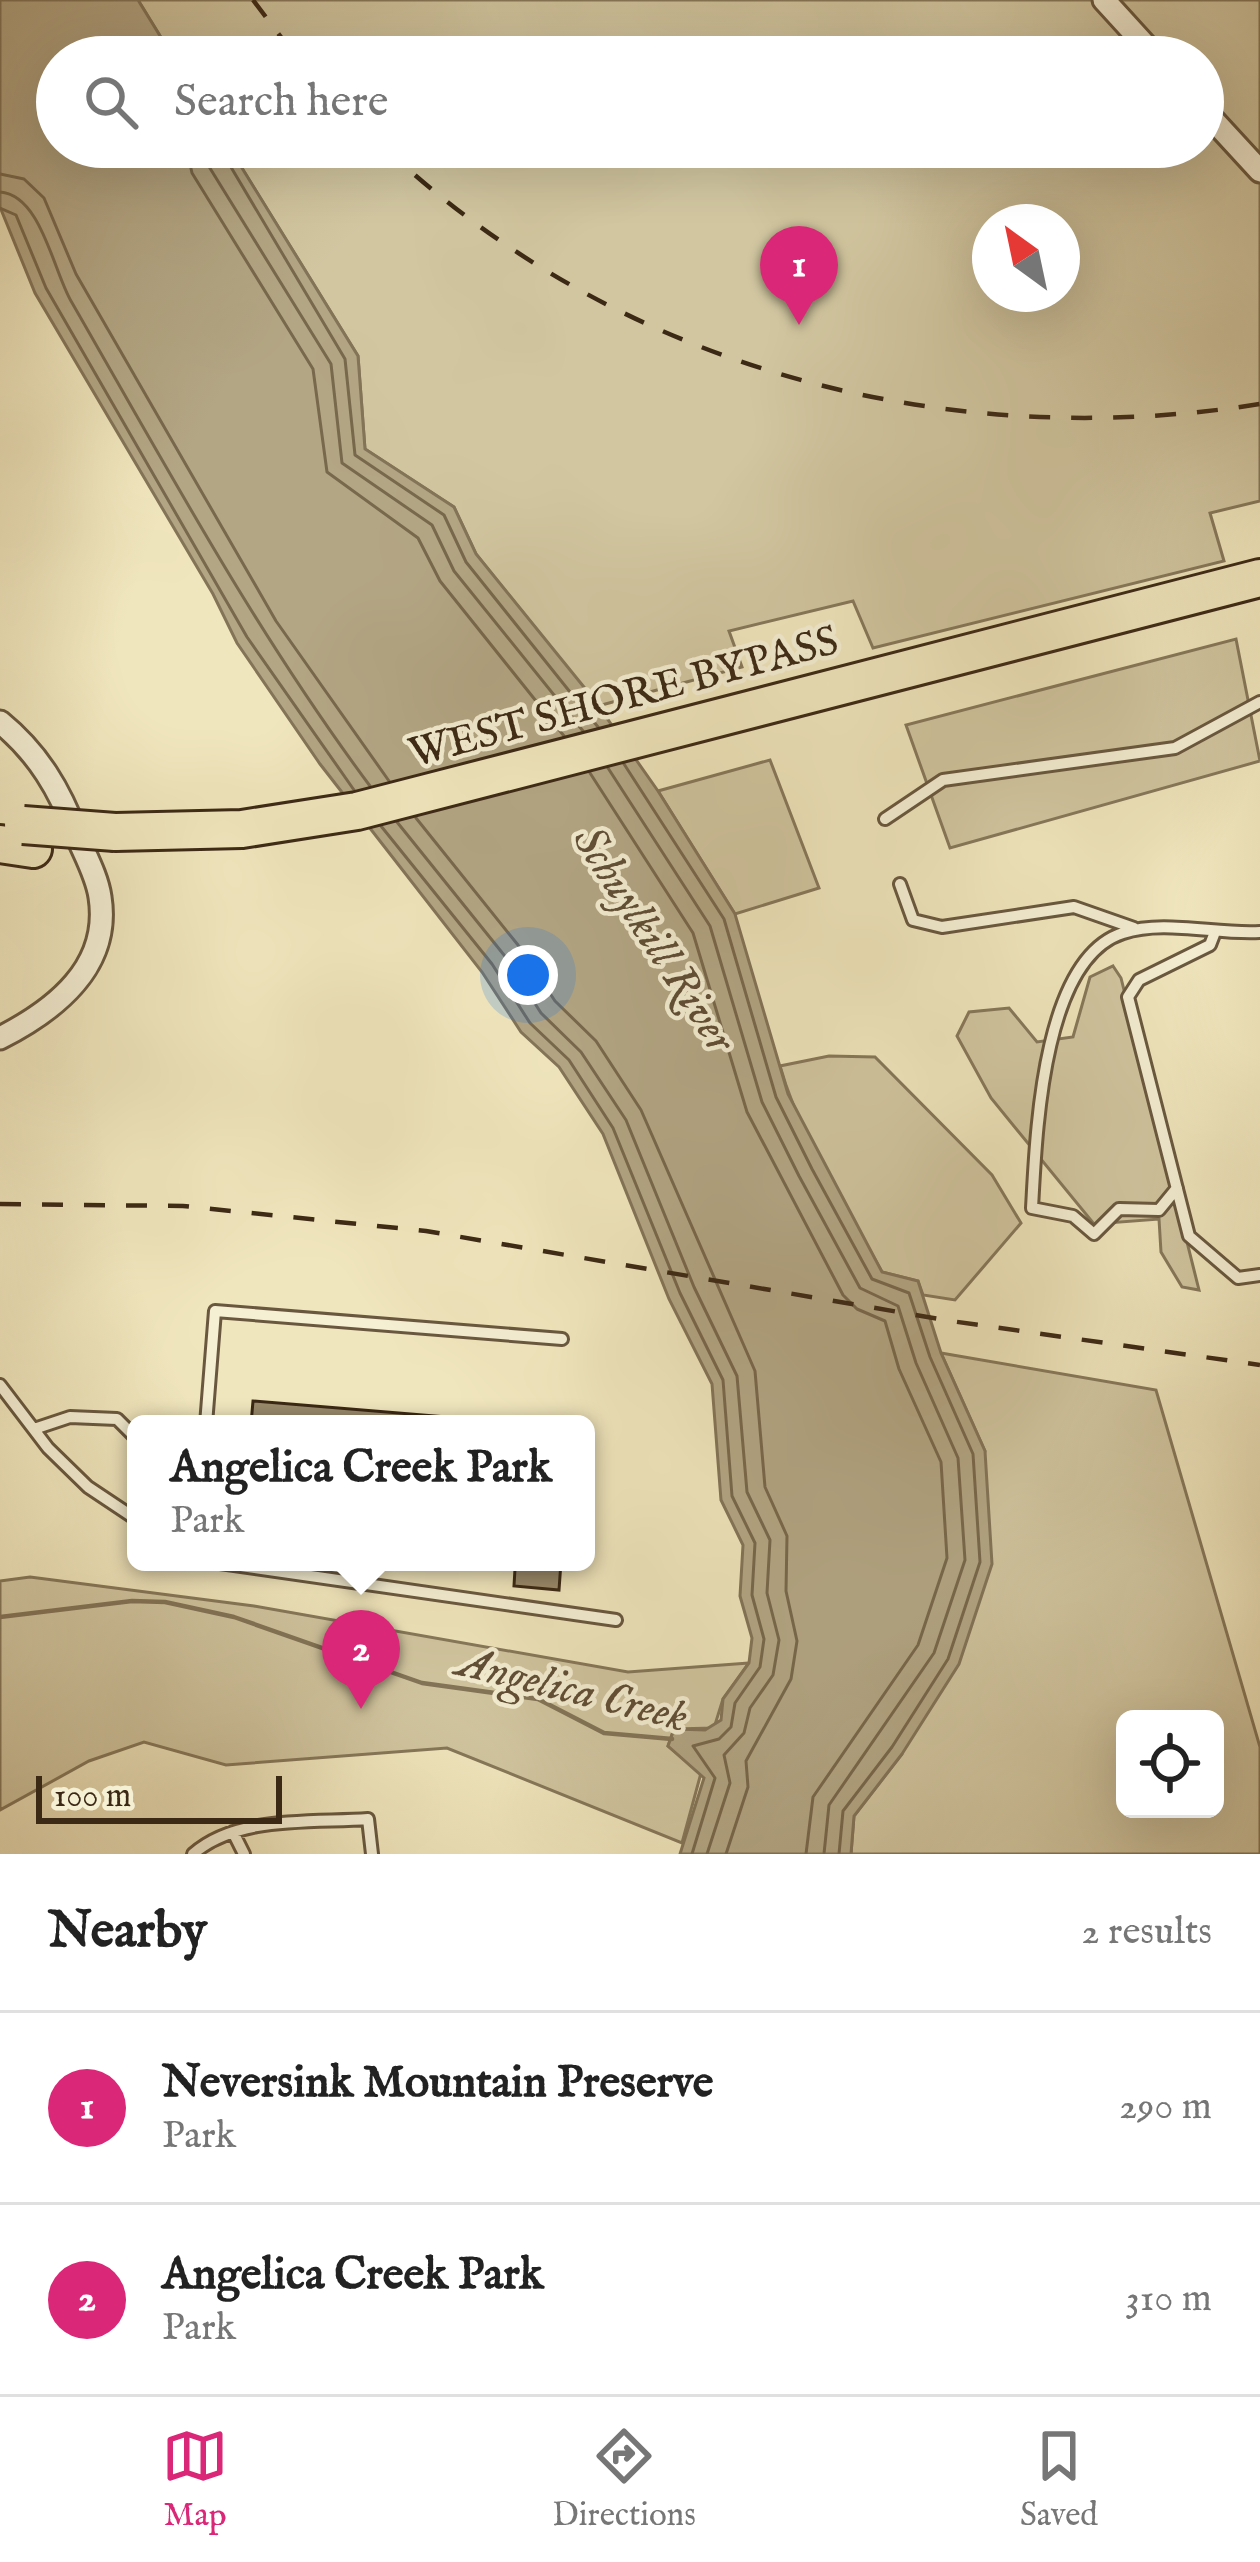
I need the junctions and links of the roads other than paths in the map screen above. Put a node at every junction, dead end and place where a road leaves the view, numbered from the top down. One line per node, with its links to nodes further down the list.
1 (1104, 0): 2 (street)
2 (1137, 36)
3 (1224, 132): 4 (street)
4 (1260, 171)
5 (1260, 578): 8 (highway, WEST SHORE BYPASS)
6 (1260, 600): 8 (highway, WEST SHORE BYPASS)
7 (1260, 702): 10 (lane)
8 (753, 717): 11 (highway, WEST SHORE BYPASS, bridge)
9 (0, 722): 16 (street)
10 (885, 819)
11 (14, 835)
12 (900, 884): 13 (lane)
13 (1138, 929): 14 (lane); 17 (lane)
14 (1215, 932): 15 (lane); 17 (lane)
15 (1260, 932)
16 (0, 1037)
17 (1177, 1188): 18 (lane)
18 (1260, 1275)
19 (562, 1339): 21 (lane)
20 (0, 1385): 22 (lane)
21 (207, 1415)
22 (34, 1429): 23 (lane); 24 (lane)
23 (127, 1429)
24 (127, 1513)
25 (277, 1571): 26 (lane)
26 (616, 1619)
27 (233, 1832): 28 (lane); 29 (lane); 30 (lane)
28 (194, 1854)
29 (244, 1854)
30 (371, 1854)

